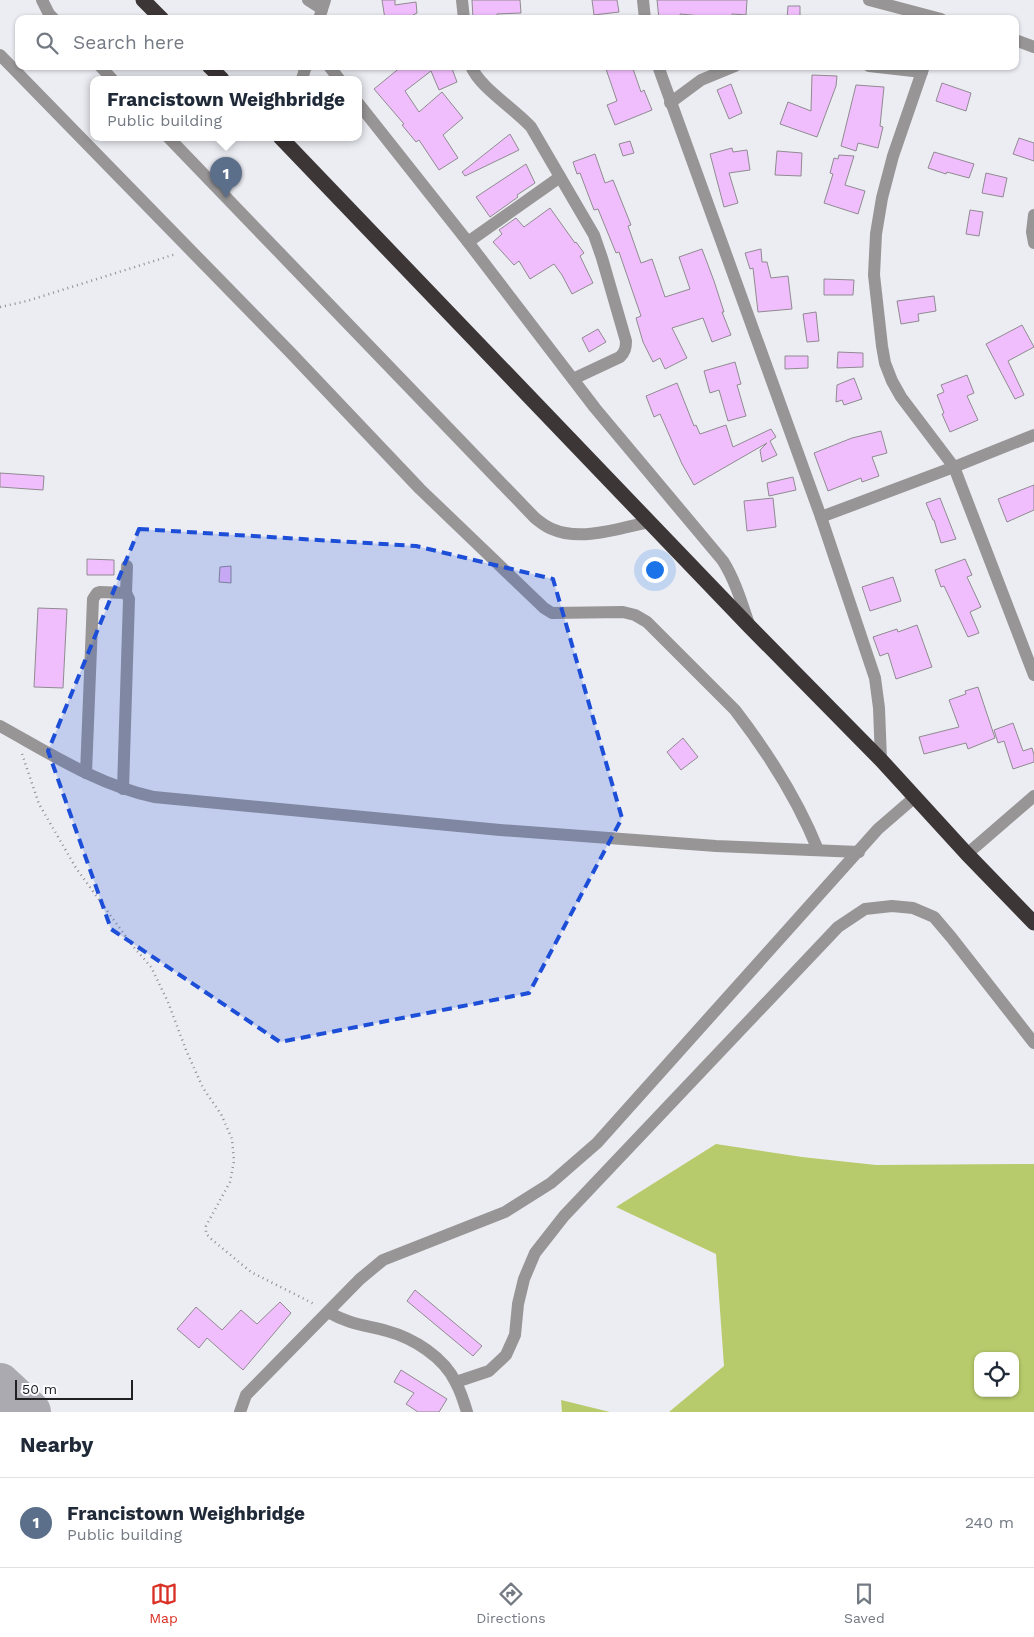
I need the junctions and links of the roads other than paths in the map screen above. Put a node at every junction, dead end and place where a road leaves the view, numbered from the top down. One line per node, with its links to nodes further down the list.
1 (42, 0): 8 (street)
2 (143, 0): 9 (highway)
3 (308, 0): 7 (street)
4 (462, 0): 10 (street)
5 (643, 0): 11 (street)
6 (869, 0): 12 (street)
7 (322, 9)
8 (51, 15)
9 (158, 15)
10 (464, 15)
11 (645, 15)
12 (926, 15)
13 (1019, 41): 14 (street)
14 (1034, 47)
15 (0, 55): 43 (street)
16 (474, 70): 24 (street)
17 (659, 70): 20 (street)
18 (725, 70): 20 (street)
19 (923, 70): 30 (street)
20 (670, 103): 31 (street)
21 (362, 108): 26 (street)
22 (172, 141): 32 (street)
23 (286, 141): 32 (highway)
24 (560, 177): 26 (street); 28 (street)
25 (1034, 215): 27 (street)
26 (468, 242): 28 (street)
27 (1034, 243)
28 (573, 379): 35 (street)
29 (1034, 435): 30 (street)
30 (954, 467): 31 (street); 36 (street)
31 (821, 517): 38 (street)
32 (649, 522): 35 (highway)
33 (127, 566): 34 (street)
34 (126, 593): 39 (street); 40 (street)
35 (750, 627): 38 (highway)
36 (1034, 675)
37 (0, 726): 39 (street)
38 (881, 760): 41 (highway)
39 (86, 773): 40 (street)
40 (123, 789): 43 (street)
41 (914, 796): 44 (street); 45 (highway)
42 (1034, 796): 45 (street)
43 (818, 850): 44 (street)
44 (859, 852): 48 (street)
45 (967, 854): 46 (highway)
46 (1034, 923)
47 (1034, 1043): 49 (street)
48 (328, 1312): 49 (street); 50 (street)
49 (456, 1382): 51 (street)
50 (240, 1412)
51 (467, 1412)

